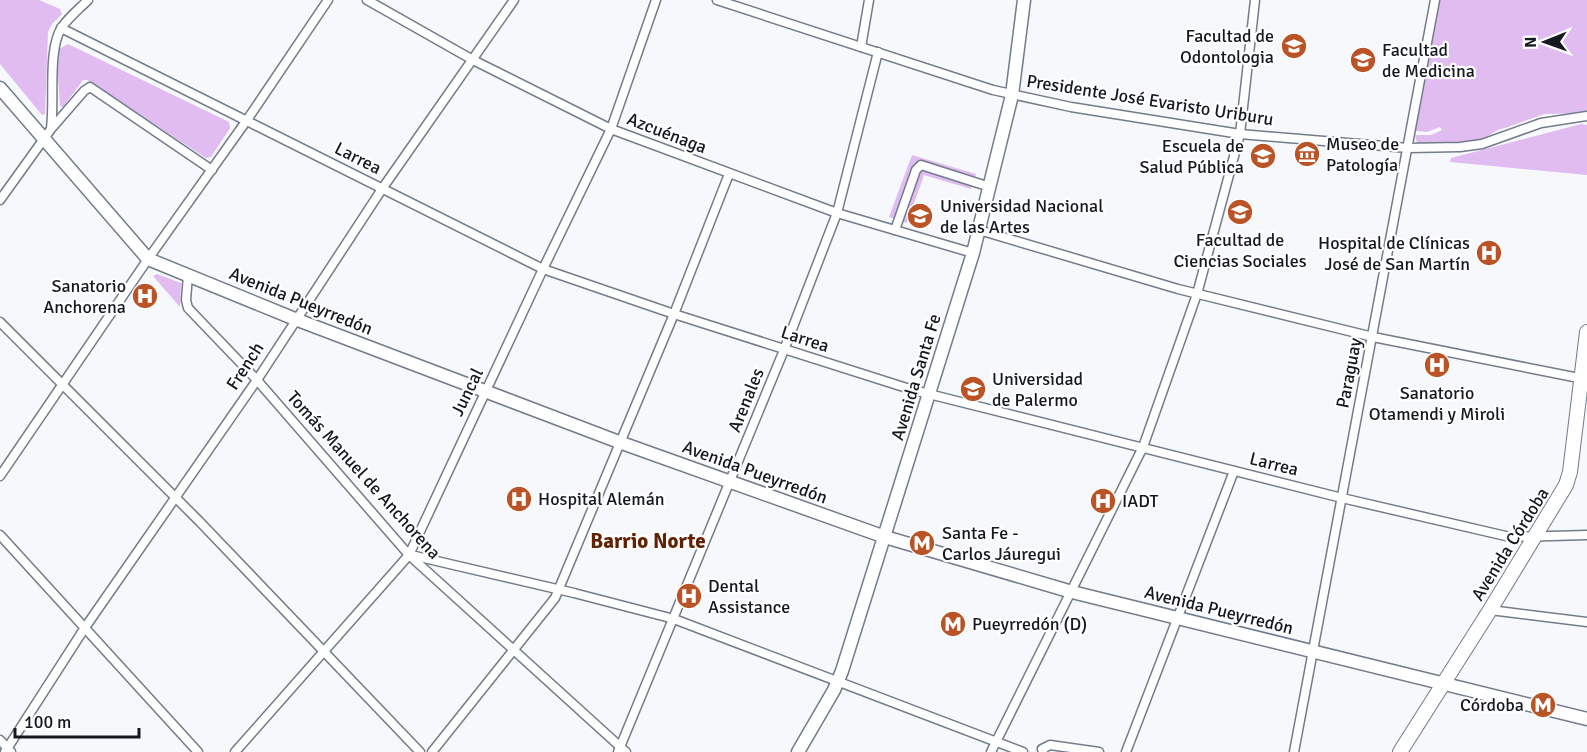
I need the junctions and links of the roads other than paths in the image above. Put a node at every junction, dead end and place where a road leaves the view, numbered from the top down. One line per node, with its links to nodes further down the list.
1 (88, 0): 11 (street)
2 (328, 0): 18 (street)
3 (368, 0): 14 (street, Azcuénaga)
4 (514, 0): 14 (street, French)
5 (656, 0): 19 (street, Juncal)
6 (717, 0): 12 (street, Presidente José Evaristo Uriburu)
7 (869, 0): 12 (street)
8 (1024, 0): 16 (main road, Avenida Santa Fe)
9 (1256, 0): 21 (street)
10 (1435, 0): 22 (street, Paraguay)
11 (61, 28): 18 (street, Larrea); 20 (street)
12 (861, 47): 13 (street, Presidente José Evaristo Uriburu)
13 (878, 52): 16 (street, Presidente José Evaristo Uriburu); 28 (street, Arenales)
14 (473, 60): 19 (street, Azcuénaga); 26 (street, French)
15 (0, 88): 20 (main road, Avenida Pueyrredón)
16 (1012, 95): 21 (street, Presidente José Evaristo Uriburu); 25 (main road, Avenida Santa Fe)
17 (1587, 116): 22 (street, Presidente José Evaristo Uriburu)
18 (247, 120): 23 (street); 26 (street, Larrea)
19 (611, 129): 24 (street, Azcuénaga); 33 (street, Juncal)
20 (48, 134): 23 (street); 27 (street); 32 (main road, Avenida Pueyrredón)
21 (1240, 134): 22 (street, Presidente José Evaristo Uriburu); 35 (street)
22 (1408, 148): 40 (street, Paraguay)
23 (212, 170): 32 (street)
24 (729, 174): 28 (street, Azcuénaga); 36 (street)
25 (990, 187): 29 (street); 30 (main road, Avenida Santa Fe)
26 (382, 189): 33 (street, Larrea); 37 (street, French)
27 (0, 200)
28 (837, 213): 29 (street, Azcuénaga); 41 (street, Arenales)
29 (895, 230): 31 (street, Azcuénaga)
30 (979, 230): 31 (main road, Avenida Santa Fe); 35 (street)
31 (974, 254): 46 (main road, Avenida Santa Fe)
32 (148, 259): 34 (main road, Avenida Pueyrredón); 44 (street)
33 (543, 269): 36 (street, Larrea); 45 (street, Juncal)
34 (188, 275): 37 (main road, Avenida Pueyrredón); 43 (street, Tomás Manuel de Anchorena)
35 (1197, 294): 40 (street); 48 (street)
36 (674, 314): 41 (street, Larrea); 47 (street)
37 (295, 319): 43 (street, French); 45 (main road, Avenida Pueyrredón)
38 (0, 322): 44 (street)
39 (1587, 332): 42 (main road, Avenida Córdoba)
40 (1372, 337): 42 (street); 53 (street, Paraguay)
41 (784, 350): 46 (street, Larrea); 51 (street, Arenales)
42 (1584, 379): 57 (main road, Avenida Córdoba)
43 (257, 380): 52 (street, French); 58 (street, Tomás Manuel de Anchorena)
44 (64, 384): 50 (street); 52 (street)
45 (485, 392): 47 (main road, Avenida Pueyrredón); 58 (street, Juncal)
46 (929, 394): 48 (street, Larrea); 56 (main road, Avenida Santa Fe)
47 (619, 442): 51 (main road, Avenida Pueyrredón); 61 (street)
48 (1143, 447): 49 (street, Larrea); 62 (street)
49 (1234, 471): 53 (street, Larrea); 65 (street)
50 (0, 476)
51 (730, 482): 56 (main road, Avenida Pueyrredón); 64 (street, Arenales)
52 (174, 496): 67 (street, French); 68 (street)
53 (1342, 498): 57 (street, Larrea); 70 (street, Paraguay)
54 (0, 535): 67 (street)
55 (1587, 535): 57 (street, Larrea)
56 (885, 537): 62 (main road, Avenida Pueyrredón); 71 (main road, Avenida Santa Fe)
57 (1536, 537): 63 (main road, Avenida Córdoba)
58 (409, 555): 59 (street); 60 (street, Tomás Manuel de Anchorena); 68 (street, Juncal)
59 (451, 563): 60 (street); 61 (street)
60 (438, 581): 69 (street, Tomás Manuel de Anchorena)
61 (560, 590): 64 (street); 69 (street)
62 (1072, 592): 65 (main road, Avenida Pueyrredón); 75 (street)
63 (1490, 610): 66 (street); 72 (main road, Avenida Córdoba)
64 (674, 619): 71 (street); 76 (street, Arenales)
65 (1177, 619): 70 (main road, Avenida Pueyrredón); 87 (street)
66 (1587, 622)
67 (84, 629): 77 (street, French); 78 (street)
68 (323, 650): 79 (street, Juncal); 80 (street)
69 (514, 650): 76 (street, Tomás Manuel de Anchorena); 81 (street)
70 (1312, 652): 72 (main road, Avenida Pueyrredón); 88 (street, Paraguay)
71 (838, 682): 75 (street); 82 (main road, Avenida Santa Fe)
72 (1443, 684): 73 (main road, Avenida Pueyrredón); 89 (main road, Avenida Córdoba)
73 (1587, 719)
74 (0, 740): 77 (street)
75 (997, 742): 83 (street); 84 (street)
76 (621, 750)
77 (8, 751)
78 (198, 752)
79 (235, 752)
80 (420, 752)
81 (432, 752)
82 (798, 752)
83 (991, 752)
84 (1023, 752)
85 (1043, 752): 86 (street)
86 (1099, 752)
87 (1125, 752)
88 (1294, 752)
89 (1400, 752)

